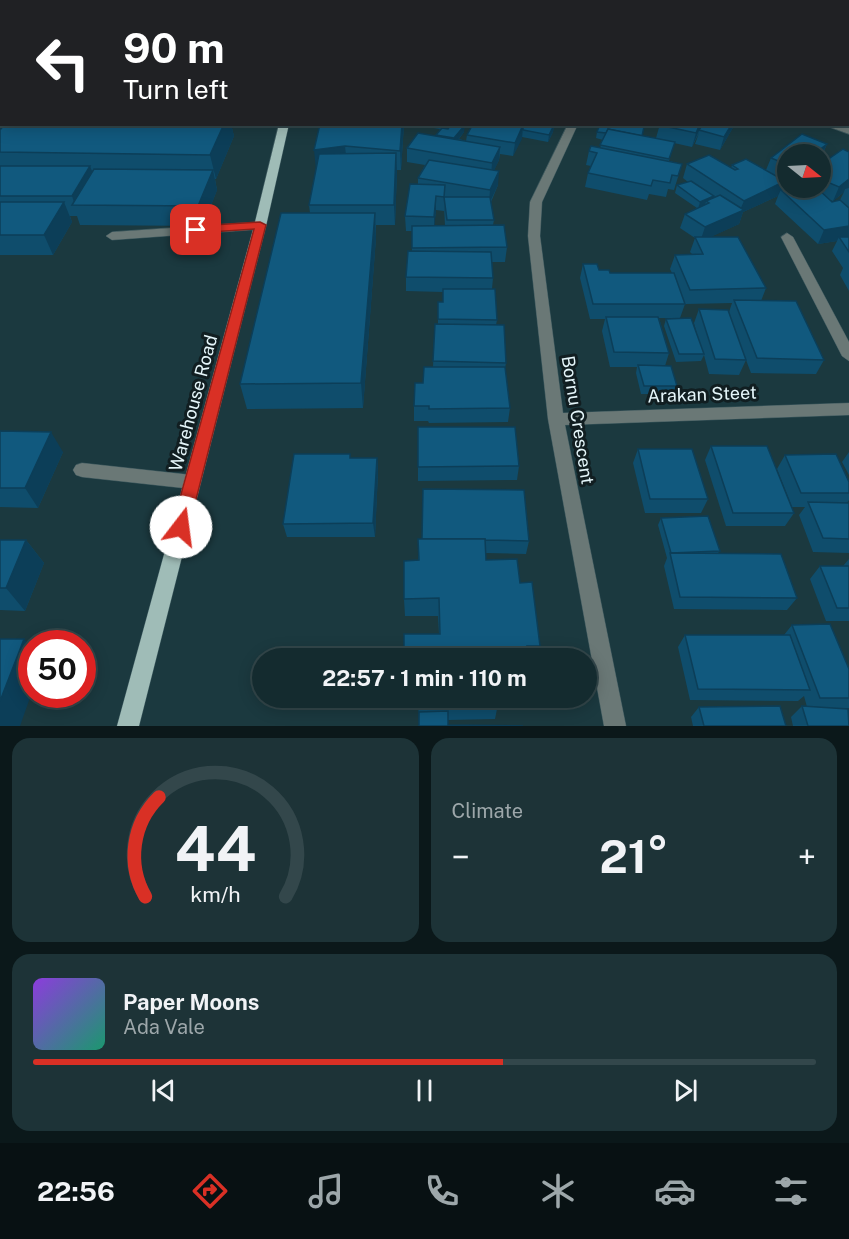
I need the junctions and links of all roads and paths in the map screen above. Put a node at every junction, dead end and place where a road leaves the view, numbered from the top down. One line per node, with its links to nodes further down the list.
1 (284, 126): 5 (main road, Warehouse Road)
2 (572, 126): 10 (street, Bornu Crescent)
3 (833, 126): 4 (street)
4 (849, 131)
5 (260, 225): 6 (street); 12 (main road, Warehouse Road)
6 (112, 236)
7 (787, 237): 8 (street)
8 (849, 356)
9 (849, 409): 10 (street, Arakan Steet)
10 (556, 419): 14 (street, Bornu Crescent)
11 (82, 470): 12 (street)
12 (192, 483): 13 (main road, Warehouse Road)
13 (128, 726)
14 (615, 726)

